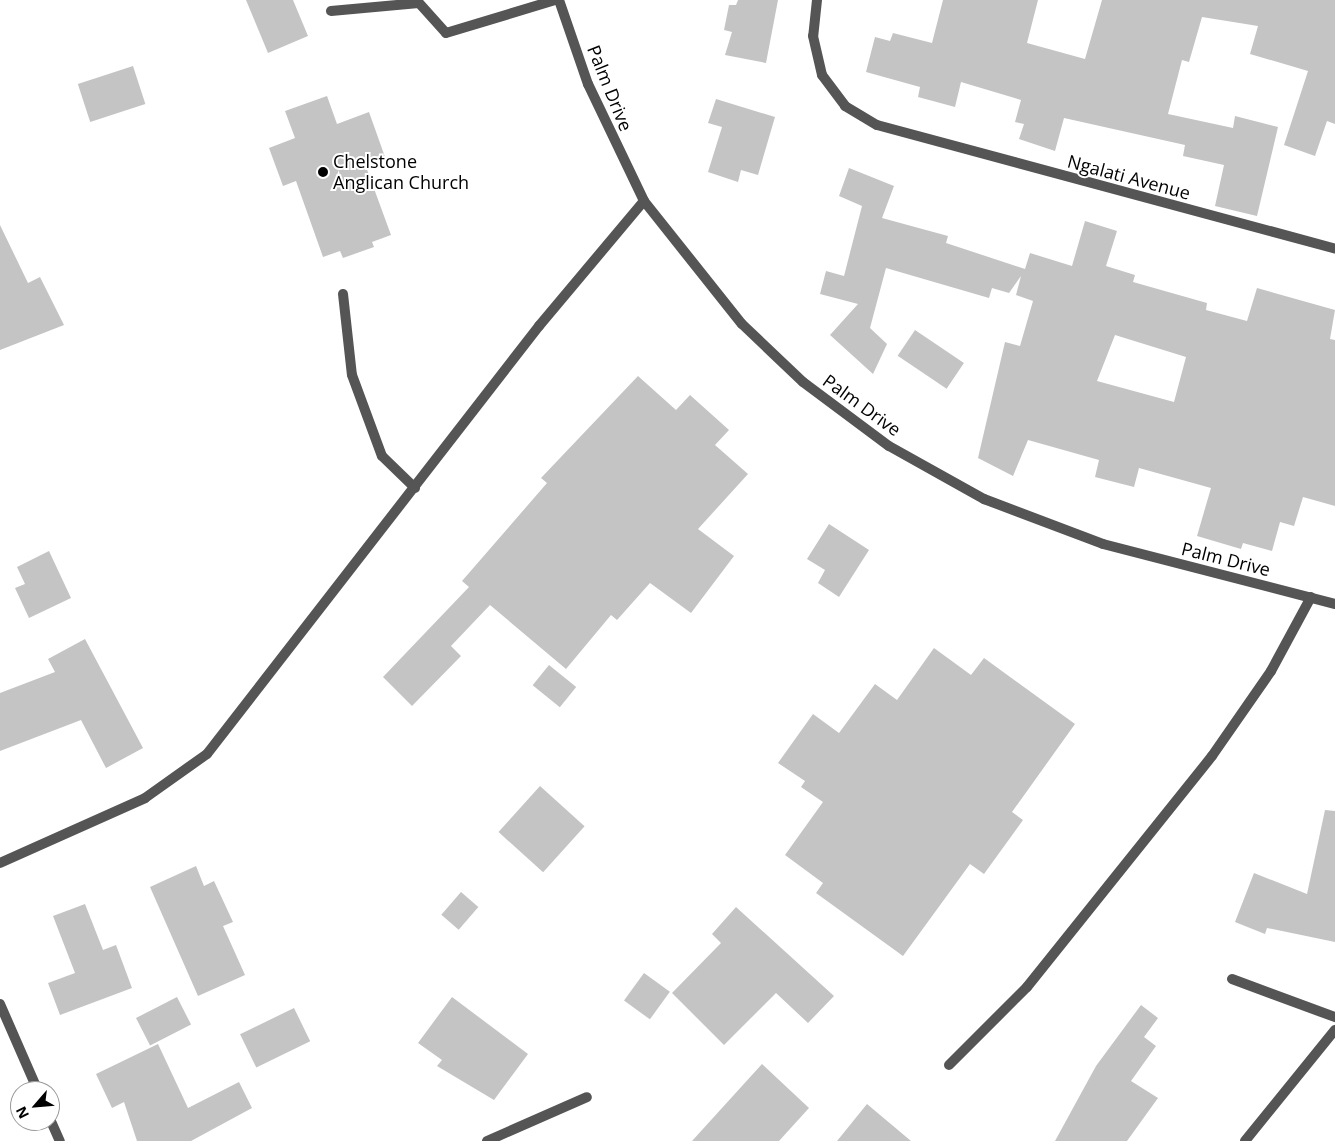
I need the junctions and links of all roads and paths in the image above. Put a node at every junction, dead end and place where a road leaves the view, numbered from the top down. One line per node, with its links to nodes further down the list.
1 (555, 0): 4 (street)
2 (559, 0): 5 (street, Palm Drive)
3 (817, 0): 6 (street, Ngalati Avenue)
4 (331, 10)
5 (644, 201): 8 (street); 9 (street, Palm Drive)
6 (1335, 249)
7 (343, 294): 8 (street)
8 (414, 488): 11 (street)
9 (1311, 597): 10 (street, Palm Drive); 16 (street)
10 (1335, 604)
11 (0, 863)
12 (1232, 979): 14 (street)
13 (0, 1004): 17 (street)
14 (1335, 1017)
15 (1335, 1030): 20 (street)
16 (949, 1065)
17 (34, 1081)
18 (587, 1097): 19 (street)
19 (487, 1141)
20 (1245, 1141)

